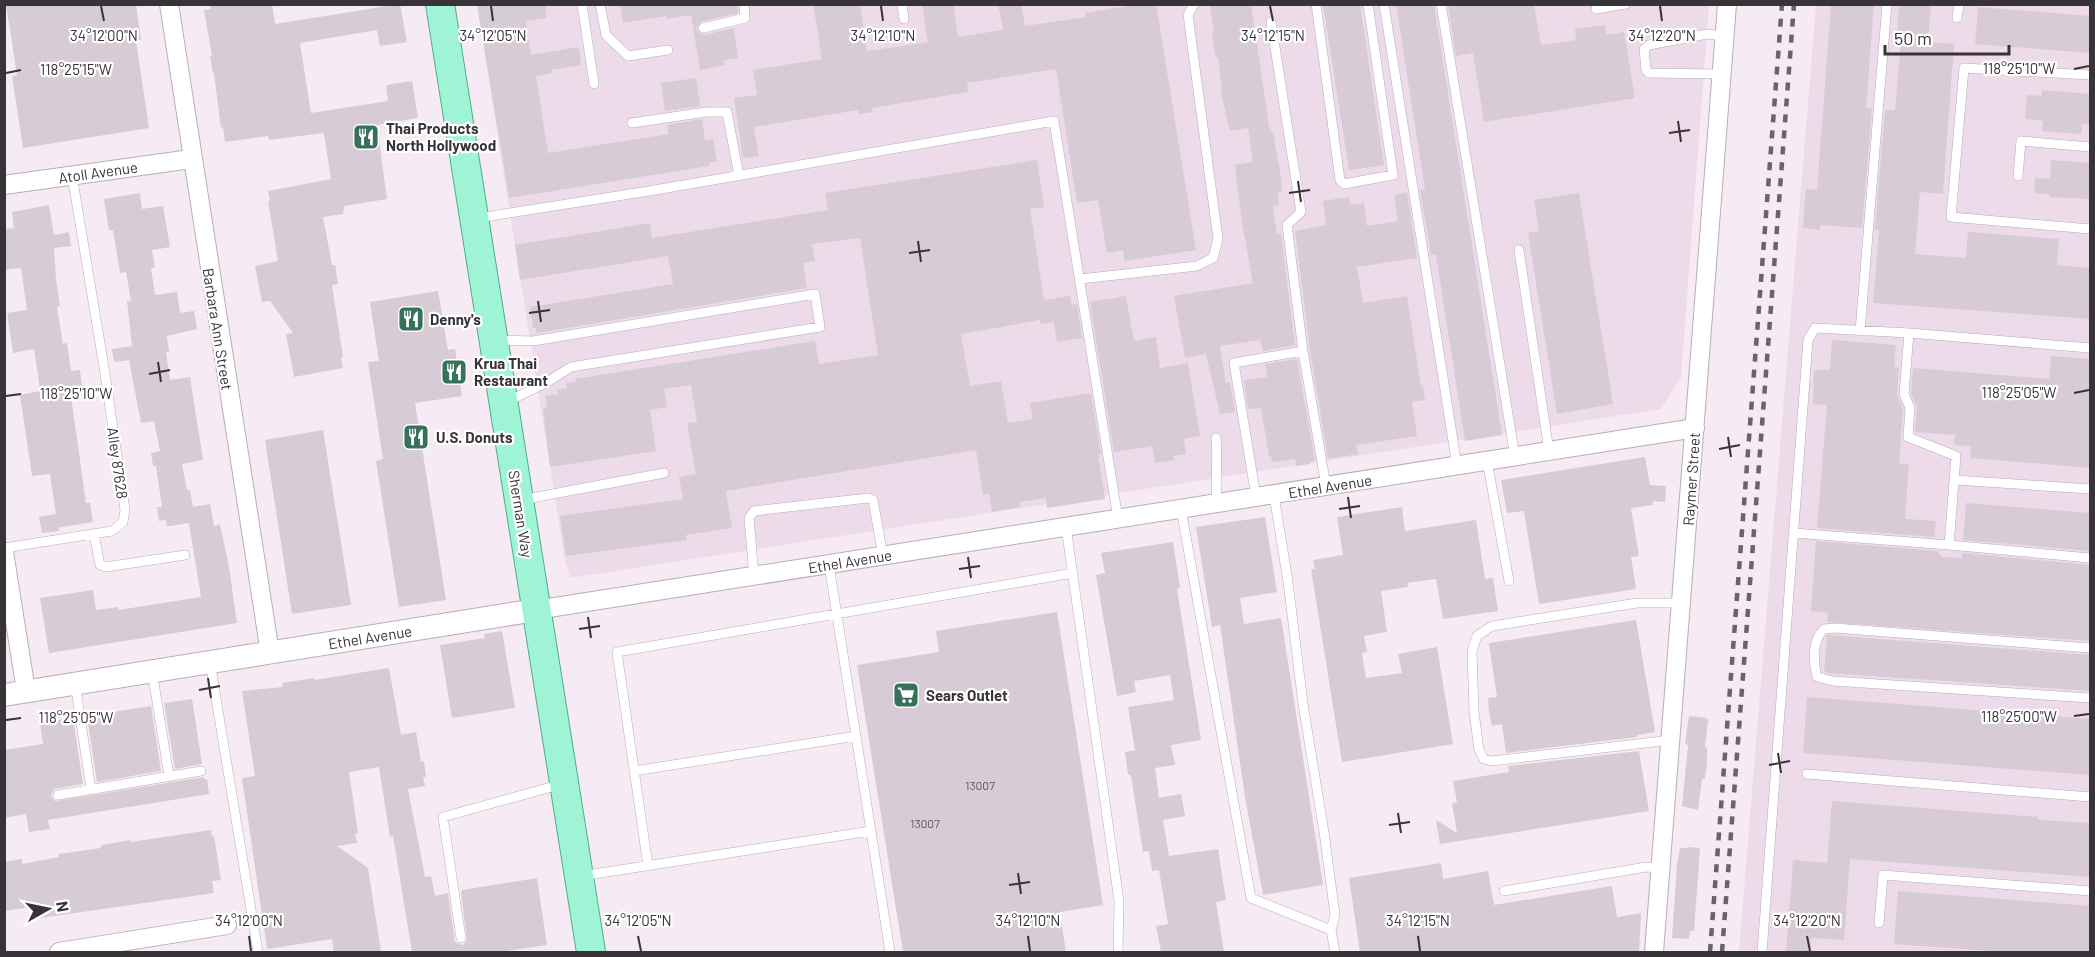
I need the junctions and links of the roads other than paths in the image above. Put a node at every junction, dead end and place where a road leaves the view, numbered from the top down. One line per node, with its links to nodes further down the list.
1 (169, 4): 28 (street, Barbara Ann Street)
2 (440, 4): 33 (main road, Sherman Way)
3 (582, 4): 25 (lane)
4 (600, 4): 22 (lane)
5 (744, 4): 20 (lane)
6 (902, 4): 18 (lane)
7 (1194, 4): 36 (lane)
8 (1316, 4): 9 (lane)
9 (1368, 4)
10 (1384, 4): 48 (lane)
11 (1441, 4): 46 (lane)
12 (1626, 4): 16 (lane)
13 (1726, 4): 21 (street, Raymer Street)
14 (1887, 4): 37 (lane)
15 (1959, 4): 17 (lane)
16 (1596, 9)
17 (1957, 18)
18 (904, 19)
19 (1271, 22): 41 (lane)
20 (703, 28)
21 (1724, 36): 23 (street, Raymer Street); 23 (lane)
22 (668, 50)
23 (1721, 74): 43 (street, Raymer Street)
24 (2091, 75): 34 (lane)
25 (594, 84)
26 (632, 123): 30 (lane)
27 (2091, 147): 31 (lane)
28 (191, 159): 29 (street, Atoll Avenue); 74 (street, Barbara Ann Street)
29 (72, 176): 32 (street, Atoll Avenue); 60 (lane, Alley 87628)
30 (739, 176): 33 (lane); 36 (lane)
31 (2018, 176)
32 (4, 185)
33 (474, 219): 39 (main road, Sherman Way)
34 (2091, 230)
35 (1519, 250): 45 (lane)
36 (1080, 279): 57 (lane)
37 (1860, 331): 38 (lane); 59 (lane)
38 (1909, 333): 40 (lane); 50 (lane)
39 (494, 340): 42 (main road, Sherman Way); 42 (lane)
40 (2091, 348)
41 (1303, 351): 51 (lane); 53 (lane)
42 (504, 403): 54 (main road, Sherman Way)
43 (1695, 428): 45 (street, Ethel Avenue); 70 (street, Raymer Street)
44 (1216, 438): 55 (lane)
45 (1548, 452): 46 (street, Ethel Avenue)
46 (1515, 457): 47 (street, Ethel Avenue)
47 (1488, 461): 48 (street, Ethel Avenue); 69 (lane)
48 (1457, 466): 51 (street, Ethel Avenue)
49 (664, 473): 54 (lane)
50 (1955, 480): 52 (lane); 61 (lane)
51 (1326, 486): 53 (street, Ethel Avenue)
52 (2091, 489)
53 (1265, 496): 55 (street, Ethel Avenue); 98 (lane)
54 (519, 501): 71 (main road, Sherman Way)
55 (1217, 504): 56 (street, Ethel Avenue)
56 (1181, 509): 57 (street, Ethel Avenue); 98 (lane)
57 (1118, 519): 58 (street, Ethel Avenue)
58 (1066, 527): 64 (street, Ethel Avenue); 67 (lane)
59 (1794, 533): 61 (lane); 107 (lane)
60 (94, 534): 62 (lane, Alley 87628); 63 (lane)
61 (1949, 545): 65 (lane)
62 (4, 550): 78 (street)
63 (185, 555)
64 (883, 556): 66 (street, Ethel Avenue); 68 (lane)
65 (2091, 558)
66 (829, 565): 68 (street, Ethel Avenue); 72 (lane)
67 (1073, 573): 72 (lane); 104 (lane)
68 (754, 576): 71 (street, Ethel Avenue)
69 (1509, 581)
70 (1682, 603): 81 (street, Raymer Street); 81 (lane)
71 (536, 610): 74 (street, Ethel Avenue); 86 (main road, Sherman Way)
72 (837, 615): 80 (lane); 83 (lane)
73 (2091, 648): 79 (lane)
74 (270, 653): 75 (street, Ethel Avenue)
75 (210, 662): 76 (street, Ethel Avenue); 101 (lane)
76 (152, 671): 77 (street, Ethel Avenue); 85 (lane)
77 (75, 684): 78 (street, Ethel Avenue); 87 (lane)
78 (16, 693)
79 (2091, 698)
80 (856, 736): 83 (lane); 90 (lane)
81 (1671, 740): 92 (street, Raymer Street)
82 (201, 771): 85 (lane)
83 (634, 771): 91 (lane)
84 (1807, 774): 89 (lane)
85 (169, 776): 87 (lane)
86 (564, 784): 93 (main road, Sherman Way); 99 (lane)
87 (91, 789): 88 (lane)
88 (58, 795)
89 (2091, 797)
90 (871, 831): 91 (lane); 103 (lane)
91 (648, 866): 93 (lane)
92 (1661, 868): 94 (lane); 106 (street, Raymer Street)
93 (579, 877): 102 (main road, Sherman Way)
94 (1504, 891)
95 (2091, 891): 96 (lane)
96 (1879, 923)
97 (227, 925): 100 (street)
98 (1331, 930): 105 (lane)
99 (461, 938)
100 (59, 952)
101 (258, 952)
102 (591, 952)
103 (890, 952)
104 (1118, 952)
105 (1335, 952)
106 (1654, 952)
107 (1762, 952)

